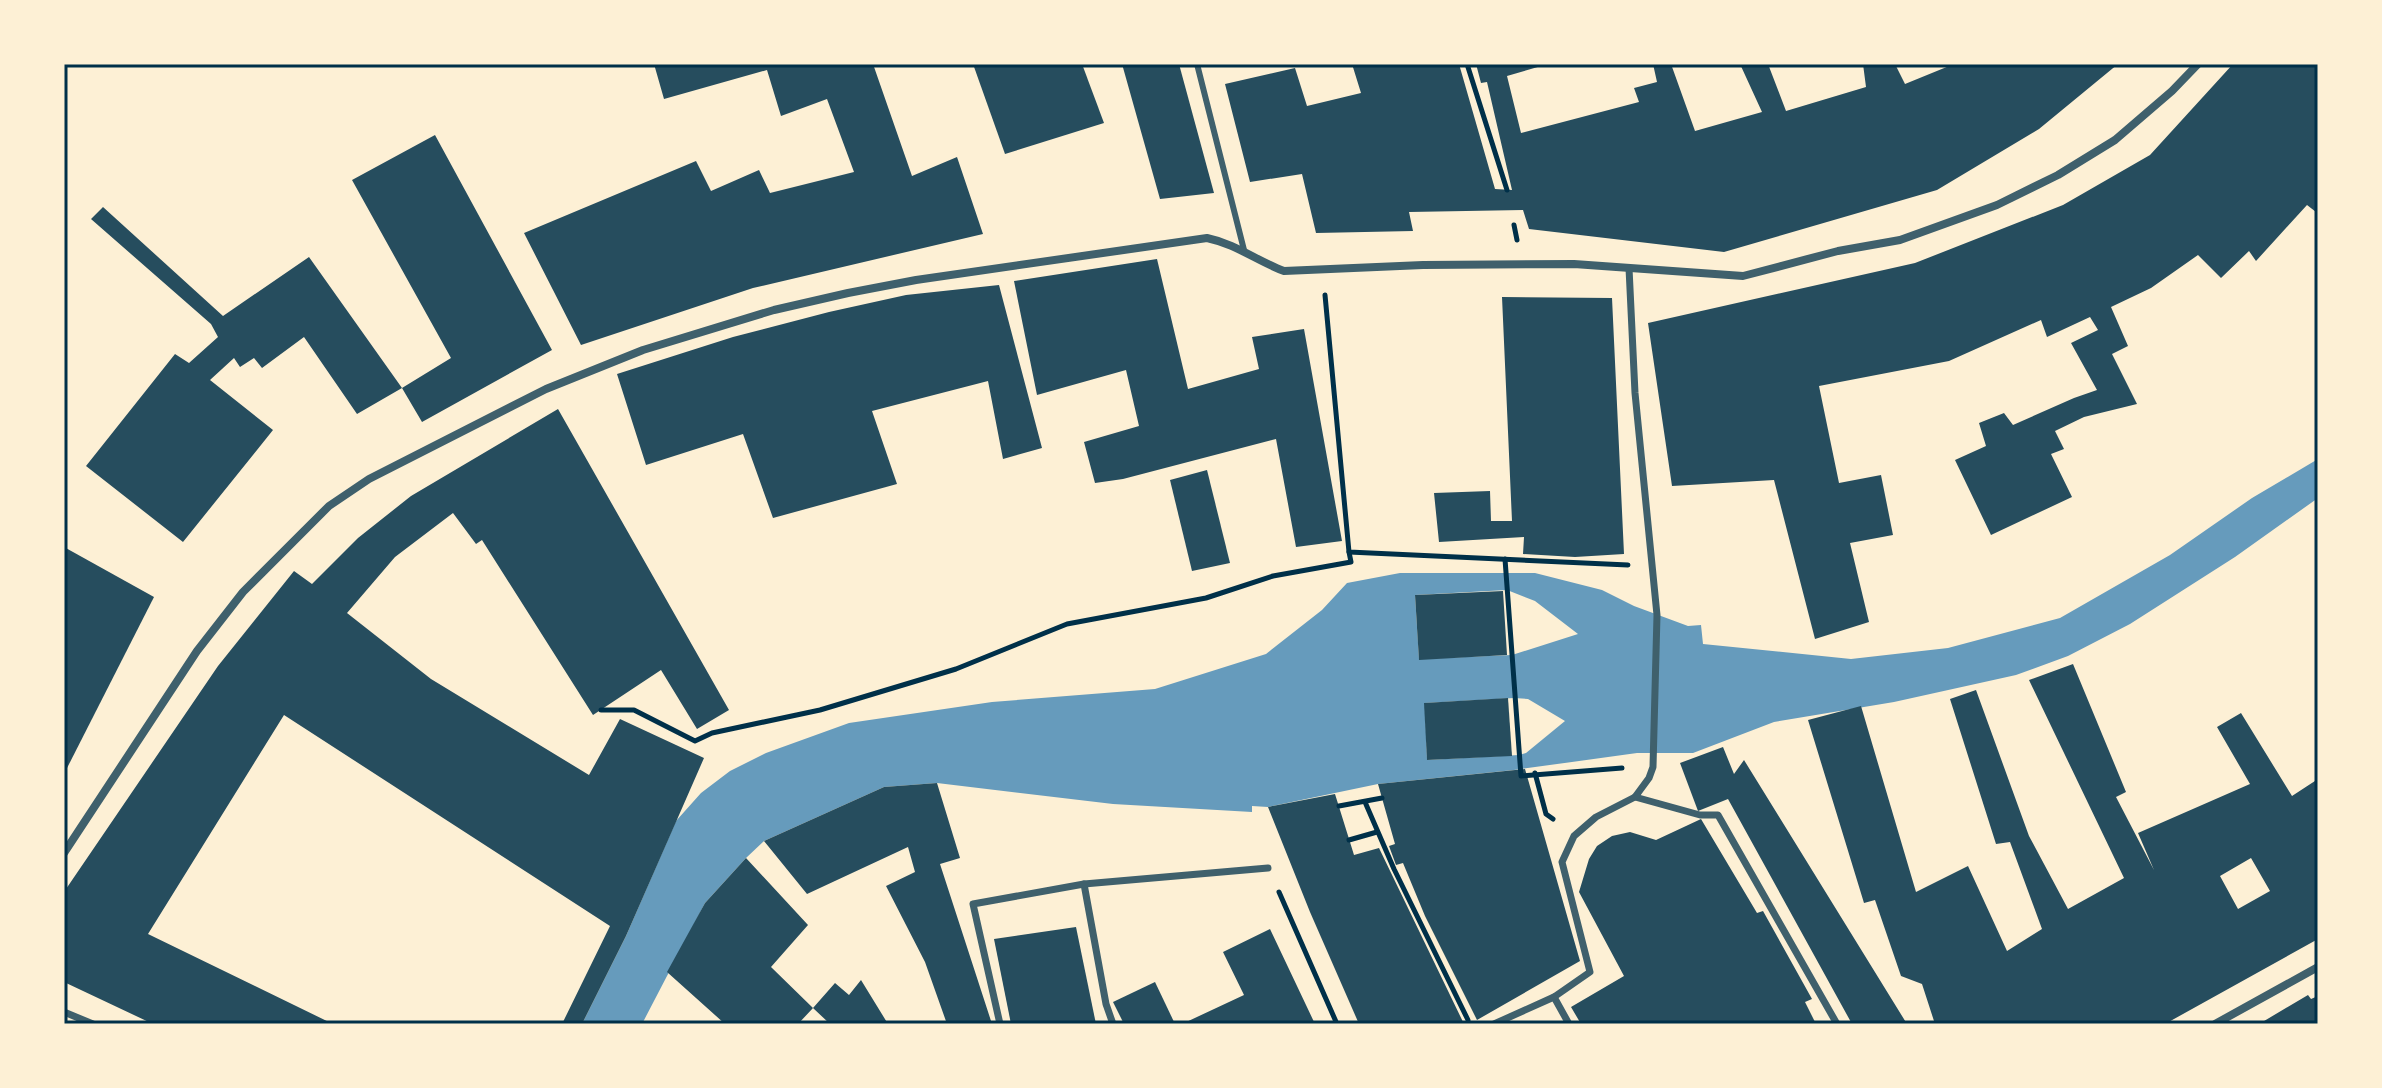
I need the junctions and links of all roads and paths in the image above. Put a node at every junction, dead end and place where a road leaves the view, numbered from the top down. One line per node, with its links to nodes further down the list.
1 (1197, 64): 5 (lane)
2 (1467, 64): 4 (path)
3 (2198, 64): 6 (street)
4 (1507, 190)
5 (1244, 250): 7 (street); 21 (street)
6 (1629, 268): 7 (street); 10 (street)
7 (1323, 269): 8 (path)
8 (1349, 552): 9 (path); 11 (path)
9 (1505, 559): 10 (path); 13 (path)
10 (1653, 567): 12 (street)
11 (601, 710)
12 (1653, 767): 13 (path); 14 (street)
13 (1535, 773): 18 (path)
14 (1635, 797): 25 (street); 34 (street)
15 (1382, 798): 16 (path)
16 (1365, 802): 17 (path); 19 (path)
17 (1339, 806)
18 (1546, 814)
19 (1377, 832): 20 (path); 31 (path)
20 (1349, 840)
21 (64, 853)
22 (1268, 868): 23 (street); 30 (path)
23 (1084, 884): 28 (street); 29 (street)
24 (2318, 967): 35 (street)
25 (1554, 997): 32 (street); 33 (street)
26 (64, 1012): 27 (street)
27 (93, 1024)
28 (1000, 1024)
29 (1113, 1024)
30 (1337, 1024)
31 (1471, 1024)
32 (1494, 1024)
33 (1569, 1024)
34 (1837, 1024)
35 (2215, 1024)

